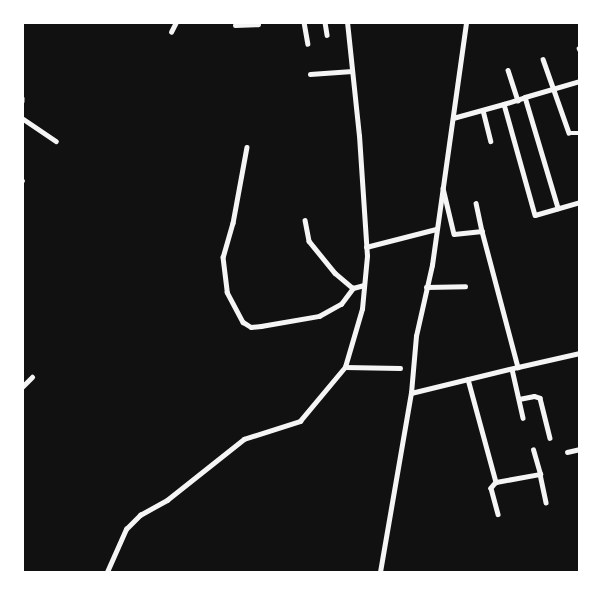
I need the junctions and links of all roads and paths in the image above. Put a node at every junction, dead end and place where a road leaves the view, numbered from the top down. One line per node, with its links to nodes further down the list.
1 (176, 22): 9 (street)
2 (270, 22): 7 (street)
3 (304, 22): 11 (street)
4 (326, 22): 10 (street)
5 (346, 22): 14 (street)
6 (466, 22): 23 (street)
7 (258, 23): 8 (street)
8 (235, 25)
9 (171, 32)
10 (327, 35)
11 (308, 44)
12 (543, 59): 17 (street)
13 (508, 70): 19 (street)
14 (352, 71): 15 (street); 35 (street)
15 (310, 74)
16 (579, 81): 17 (street)
17 (554, 89): 18 (street); 24 (street)
18 (525, 97): 19 (street); 31 (street)
19 (518, 100): 20 (street)
20 (504, 104): 21 (street); 31 (street)
21 (483, 110): 23 (street); 26 (street)
22 (22, 118): 25 (street)
23 (453, 118): 28 (street)
24 (579, 133)
25 (56, 141)
26 (491, 141)
27 (247, 147): 39 (street)
28 (443, 188): 33 (street); 34 (street)
29 (579, 202): 31 (street)
30 (476, 203): 34 (street)
31 (558, 208)
32 (305, 220): 39 (street)
33 (436, 229): 35 (street); 38 (street)
34 (482, 231): 43 (street)
35 (366, 247): 36 (street)
36 (364, 285): 39 (street); 41 (street)
37 (465, 286): 38 (street)
38 (426, 287): 47 (street)
39 (353, 288)
40 (579, 353): 43 (street)
41 (345, 367): 42 (street); 58 (street)
42 (400, 368)
43 (515, 368): 45 (street); 48 (street)
44 (32, 377): 46 (street)
45 (468, 379): 47 (street); 55 (street)
46 (22, 387)
47 (411, 393): 59 (street)
48 (519, 399): 49 (street); 50 (street)
49 (523, 418)
50 (550, 438)
51 (579, 449): 53 (street)
52 (533, 450): 54 (street)
53 (567, 452)
54 (540, 474): 55 (street); 56 (street)
55 (496, 482): 57 (street)
56 (546, 502)
57 (498, 514)
58 (107, 573)
59 (380, 573)

